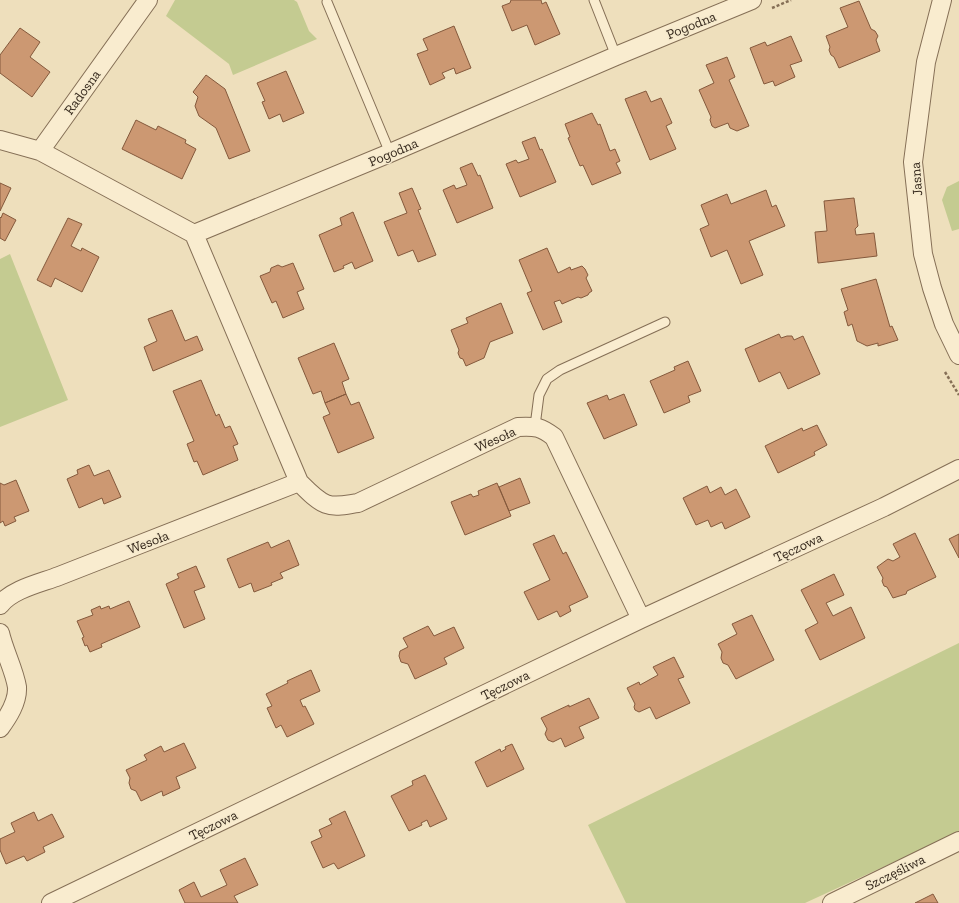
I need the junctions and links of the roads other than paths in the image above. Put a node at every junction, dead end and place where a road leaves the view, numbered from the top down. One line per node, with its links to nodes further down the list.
1 (148, 0): 8 (street, Radosna)
2 (594, 0): 6 (lane)
3 (752, 0): 6 (street, Pogodna)
4 (942, 0): 12 (street, Jasna)
5 (327, 2): 9 (lane)
6 (616, 56): 9 (street, Pogodna)
7 (0, 140): 8 (street)
8 (40, 151): 10 (street)
9 (390, 153): 10 (street, Pogodna)
10 (194, 234): 15 (street, Wesoła)
11 (665, 322): 13 (lane)
12 (959, 355)
13 (535, 426): 15 (street, Wesoła); 17 (street, Wesoła)
14 (959, 469): 17 (street, Tęczowa)
15 (299, 482): 16 (street, Wesoła)
16 (0, 605)
17 (641, 619): 21 (street, Tęczowa)
18 (0, 633): 19 (street)
19 (0, 728)
20 (959, 841): 22 (street, Szczęśliwa)
21 (51, 903)
22 (832, 903)

